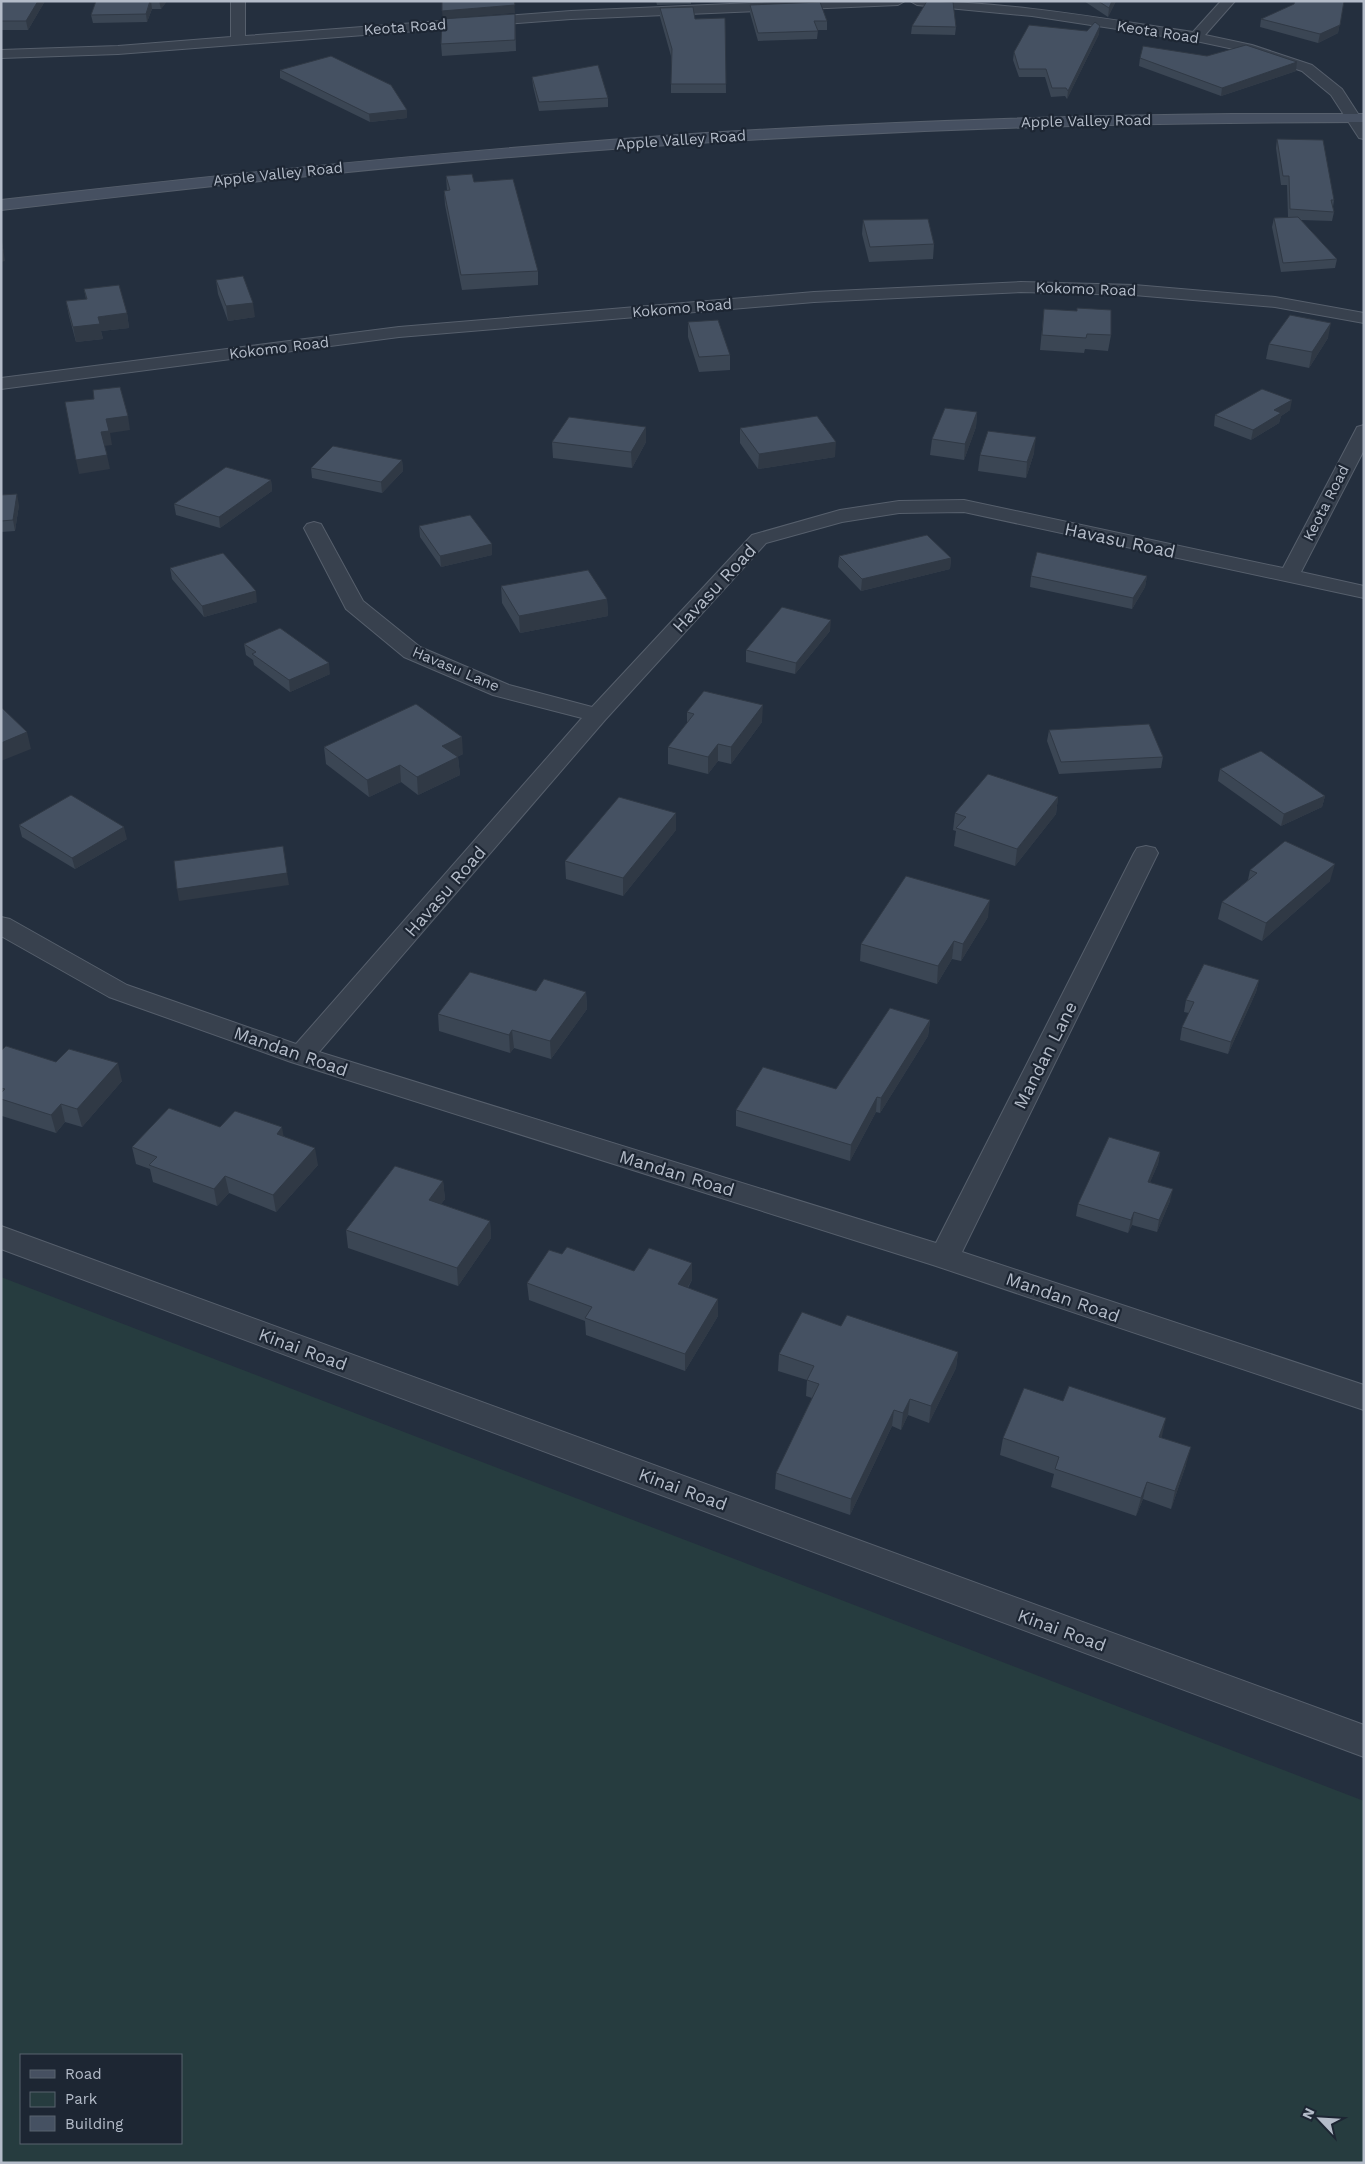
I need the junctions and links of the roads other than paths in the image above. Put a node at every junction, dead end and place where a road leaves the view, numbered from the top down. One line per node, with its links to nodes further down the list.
1 (238, 1): 7 (street)
2 (898, 1): 5 (street, Keota Road)
3 (917, 1): 6 (street, Keota Road)
4 (1228, 1): 6 (street)
5 (572, 8): 7 (street, Keota Road)
6 (1196, 37): 9 (street, Keota Road)
7 (238, 39): 8 (street, Keota Road)
8 (1, 54)
9 (1359, 118): 10 (street, Keota Road); 11 (main road, Apple Valley Road)
10 (1364, 135)
11 (1, 205)
12 (1364, 318): 13 (street, Kokomo Road)
13 (1, 384)
14 (1364, 431): 16 (street, Keota Road)
15 (314, 528): 18 (street, Havasu Lane)
16 (1289, 576): 17 (street, Havasu Road); 18 (street, Havasu Road)
17 (1364, 592)
18 (597, 715): 21 (street, Havasu Road)
19 (1146, 852): 23 (street, Mandan Lane)
20 (1, 925): 21 (street, Mandan Road)
21 (301, 1056): 23 (street, Mandan Road)
22 (1, 1237): 25 (street, Kinai Road)
23 (944, 1257): 24 (street, Mandan Road)
24 (1364, 1398)
25 (1364, 1742)

